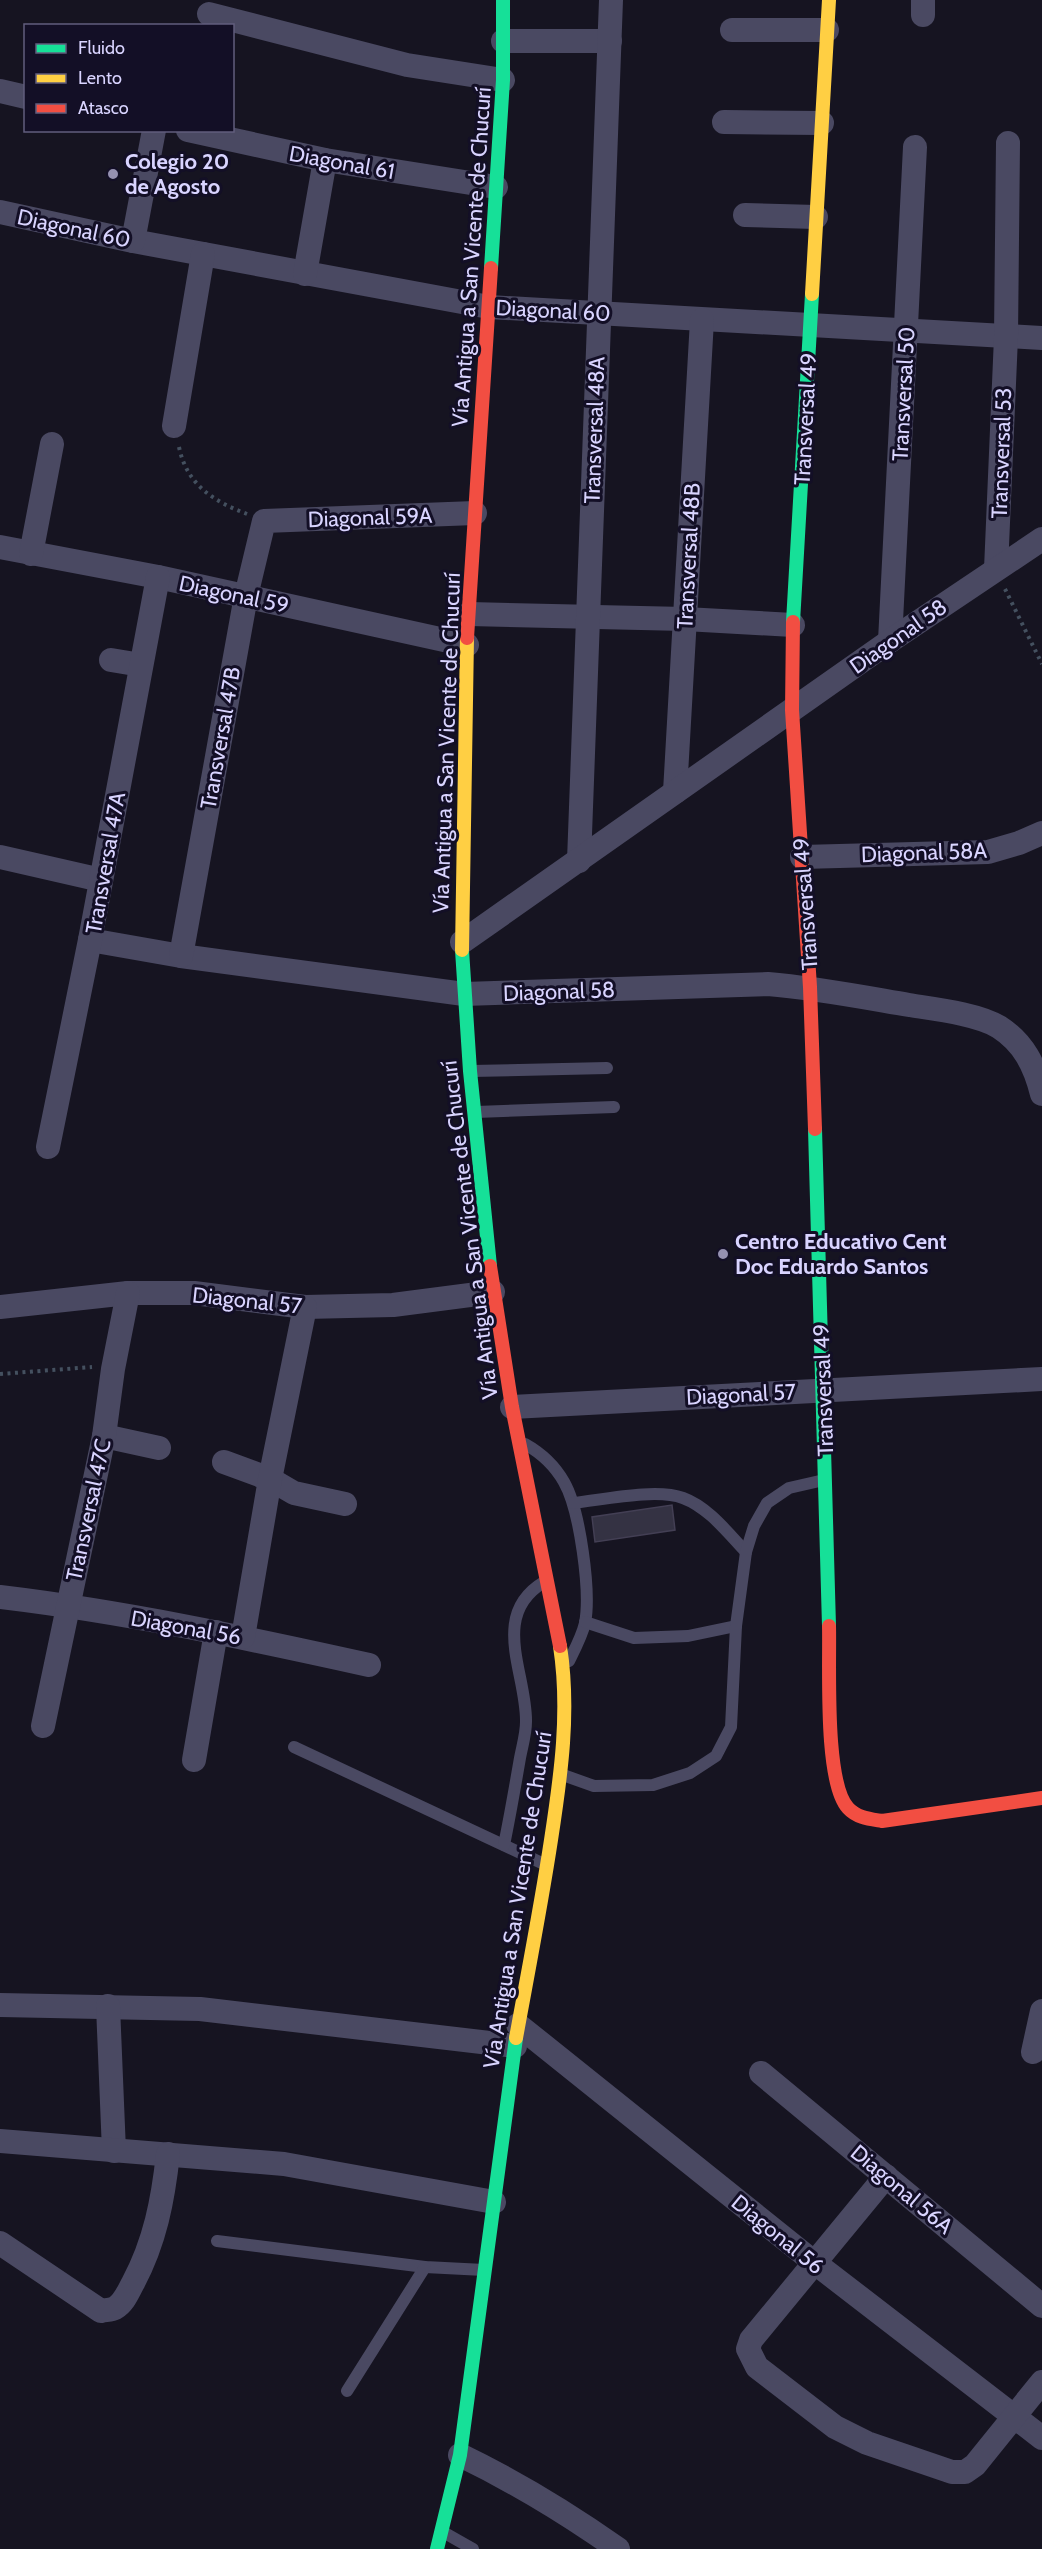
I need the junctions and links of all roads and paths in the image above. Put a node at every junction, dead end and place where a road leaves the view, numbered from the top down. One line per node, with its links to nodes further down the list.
1 (503, 0): 7 (main road, Vía Antigua a San Vicente de Chucurí)
2 (612, 0): 8 (street, Transversal 48A)
3 (829, 0): 6 (main road, Transversal 49)
4 (209, 14): 9 (street)
5 (732, 30): 6 (street)
6 (827, 30): 13 (main road, Transversal 49)
7 (503, 41): 8 (street); 9 (main road, Vía Antigua a San Vicente de Chucurí)
8 (610, 41): 27 (street, Transversal 48A)
9 (503, 80): 19 (main road, Vía Antigua a San Vicente de Chucurí)
10 (0, 92): 11 (street)
11 (24, 97)
12 (724, 122): 13 (street)
13 (822, 123): 22 (main road, Transversal 49)
14 (154, 132): 23 (street)
15 (197, 132): 18 (street, Diagonal 61)
16 (1008, 143): 31 (street)
17 (915, 147): 30 (street, Transversal 50)
18 (325, 160): 19 (street, Diagonal 61); 25 (street)
19 (496, 187): 26 (main road, Vía Antigua a San Vicente de Chucurí)
20 (0, 212): 23 (street, Diagonal 60)
21 (745, 214): 22 (street)
22 (816, 217): 29 (main road, Transversal 49)
23 (133, 241): 24 (street, Diagonal 60)
24 (203, 254): 25 (street, Diagonal 60); 33 (street)
25 (305, 274): 26 (street, Diagonal 60)
26 (489, 307): 27 (street, Diagonal 60); 35 (main road, Vía Antigua a San Vicente de Chucurí)
27 (599, 312): 28 (street, Diagonal 60); 44 (street, Transversal 48A)
28 (702, 320): 29 (street, Diagonal 60); 45 (street, Transversal 48B)
29 (810, 326): 30 (street, Diagonal 60); 46 (main road, Transversal 49)
30 (906, 330): 31 (street, Diagonal 60); 47 (street, Transversal 50)
31 (1006, 337): 32 (street, Diagonal 60); 40 (street, Transversal 53)
32 (1042, 338)
33 (174, 426): 36 (path)
34 (52, 444): 39 (street)
35 (475, 513): 36 (street, Diagonal 59A); 43 (main road, Vía Antigua a San Vicente de Chucurí)
36 (264, 521): 42 (street, Transversal 47B)
37 (1042, 539): 40 (street, Diagonal 58)
38 (0, 547): 39 (street, Diagonal 59)
39 (31, 554): 41 (street, Diagonal 59)
40 (996, 569): 47 (street, Diagonal 58); 50 (path)
41 (158, 577): 42 (street, Diagonal 59); 51 (street, Transversal 47A)
42 (246, 596): 48 (street, Diagonal 59); 61 (street, Transversal 47B)
43 (469, 614): 44 (street); 48 (main road, Vía Antigua a San Vicente de Chucurí)
44 (588, 617): 45 (street); 57 (street, Transversal 48A)
45 (685, 620): 46 (street); 53 (street, Transversal 48B)
46 (793, 625): 52 (main road, Transversal 49)
47 (890, 641): 52 (street, Diagonal 58)
48 (467, 645): 60 (main road, Vía Antigua a San Vicente de Chucurí)
49 (111, 660): 51 (street)
50 (1042, 664)
51 (141, 665): 58 (street, Transversal 47A)
52 (792, 710): 53 (street, Diagonal 58); 56 (main road, Transversal 49)
53 (675, 792): 57 (street, Diagonal 58)
54 (1042, 832): 56 (street, Diagonal 58A)
55 (0, 857): 58 (street)
56 (802, 857): 62 (main road, Transversal 49)
57 (579, 861): 60 (street, Diagonal 58)
58 (101, 880): 59 (street, Transversal 47A)
59 (90, 940): 61 (street, Diagonal 58); 69 (street, Transversal 47A)
60 (462, 942): 63 (main road, Vía Antigua a San Vicente de Chucurí)
61 (181, 956): 63 (street, Diagonal 58)
62 (810, 987): 63 (street, Diagonal 58); 66 (street, Diagonal 58); 77 (main road, Transversal 49)
63 (464, 994): 65 (main road, Vía Antigua a San Vicente de Chucurí)
64 (607, 1068): 65 (lane)
65 (470, 1071): 68 (main road, Vía Antigua a San Vicente de Chucurí)
66 (1042, 1094)
67 (614, 1107): 68 (lane)
68 (474, 1112): 70 (main road, Vía Antigua a San Vicente de Chucurí)
69 (48, 1147)
70 (493, 1292): 73 (street, Diagonal 57); 78 (main road, Vía Antigua a San Vicente de Chucurí)
71 (128, 1293): 72 (street, Diagonal 57); 73 (street, Diagonal 57); 74 (street, Transversal 47C)
72 (0, 1307)
73 (305, 1307): 83 (street)
74 (113, 1369): 75 (path); 79 (street, Transversal 47C)
75 (0, 1374)
76 (1042, 1379): 77 (street, Diagonal 57)
77 (824, 1390): 78 (street, Diagonal 57); 84 (main road, Transversal 49)
78 (512, 1407): 80 (main road, Vía Antigua a San Vicente de Chucurí)
79 (104, 1436): 81 (street); 90 (street, Transversal 47C)
80 (518, 1440): 85 (lane); 88 (main road, Vía Antigua a San Vicente de Chucurí)
81 (159, 1448)
82 (224, 1462): 83 (street)
83 (270, 1479): 86 (street); 94 (street)
84 (826, 1480): 87 (lane); 101 (main road, Transversal 49)
85 (573, 1503): 87 (lane); 91 (lane)
86 (345, 1504)
87 (746, 1551): 92 (lane)
88 (548, 1580): 96 (main road, Vía Antigua a San Vicente de Chucurí); 102 (lane)
89 (0, 1597): 90 (street, Diagonal 56)
90 (67, 1605): 93 (street, Diagonal 56); 97 (street, Transversal 47C)
91 (585, 1622): 92 (lane); 96 (lane)
92 (736, 1626): 100 (lane)
93 (216, 1632): 94 (street, Diagonal 56); 99 (street)
94 (243, 1637): 95 (street, Diagonal 56)
95 (369, 1665)
96 (564, 1673): 100 (main road, Vía Antigua a San Vicente de Chucurí)
97 (43, 1726)
98 (294, 1747): 102 (lane)
99 (194, 1760)
100 (561, 1774): 103 (main road, Vía Antigua a San Vicente de Chucurí)
101 (1042, 1798)
102 (504, 1845): 103 (lane)
103 (547, 1865): 107 (main road, Vía Antigua a San Vicente de Chucurí)
104 (0, 2005): 105 (street)
105 (108, 2006): 107 (street); 111 (street)
106 (1042, 2011): 108 (street)
107 (517, 2036): 114 (main road, Vía Antigua a San Vicente de Chucurí); 117 (street, Diagonal 56)
108 (1033, 2052)
109 (761, 2073): 113 (street, Diagonal 56A)
110 (0, 2141): 111 (street)
111 (114, 2151): 112 (street)
112 (168, 2154): 114 (street); 116 (street)
113 (886, 2176): 117 (street); 120 (street, Diagonal 56A)
114 (494, 2202): 119 (main road, Vía Antigua a San Vicente de Chucurí)
115 (217, 2241): 118 (lane)
116 (0, 2243)
117 (815, 2263): 123 (street, Diagonal 56); 123 (street)
118 (425, 2266): 119 (lane); 122 (lane)
119 (485, 2270): 125 (main road, Vía Antigua a San Vicente de Chucurí)
120 (1042, 2306)
121 (1042, 2382): 123 (street)
122 (347, 2391)
123 (1013, 2417): 124 (street, Diagonal 56)
124 (1042, 2438)
125 (460, 2455): 126 (main road, Vía Antigua a San Vicente de Chucurí); 129 (street)
126 (442, 2532): 127 (main road, Vía Antigua a San Vicente de Chucurí); 128 (lane)
127 (437, 2549)
128 (473, 2549)
129 (618, 2549)

